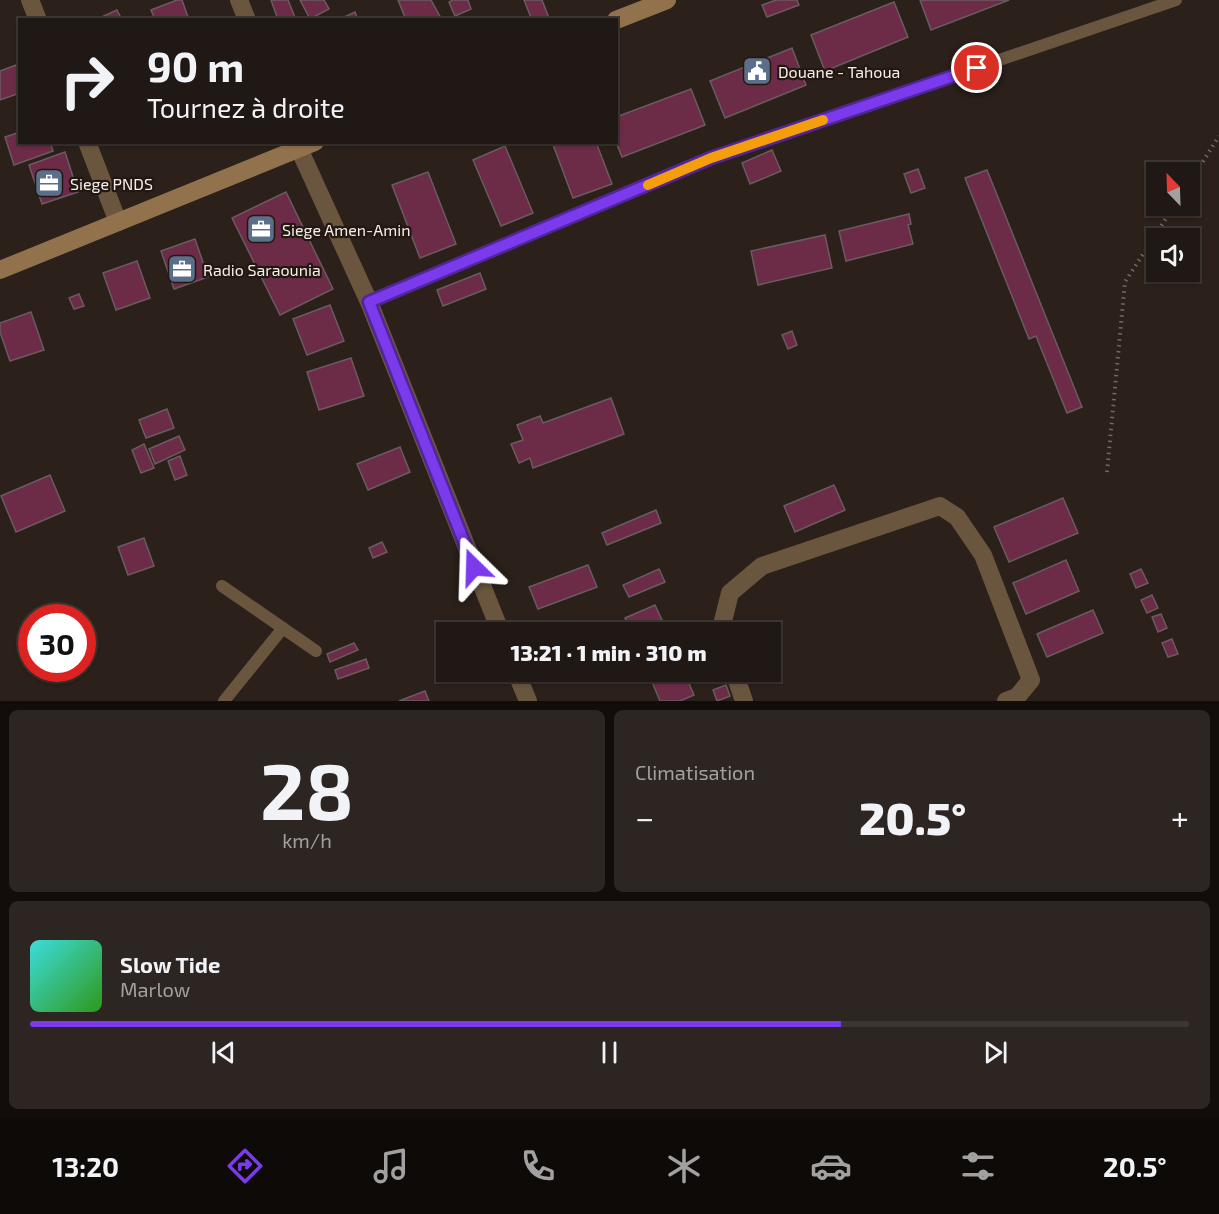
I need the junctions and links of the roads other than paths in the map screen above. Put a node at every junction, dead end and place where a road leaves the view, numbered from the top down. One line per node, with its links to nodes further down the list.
1 (30, 0): 5 (street)
2 (239, 0): 6 (street)
3 (1176, 0): 12 (lane)
4 (656, 2): 7 (street)
5 (37, 18)
6 (246, 18)
7 (618, 19)
8 (88, 144): 10 (street)
9 (303, 145): 10 (street); 12 (street)
10 (118, 222): 11 (street)
11 (0, 270)
12 (369, 302): 14 (street)
13 (222, 586): 16 (lane)
14 (497, 622)
15 (723, 622): 23 (street)
16 (283, 628): 17 (lane); 20 (lane)
17 (316, 651)
18 (520, 682): 21 (street)
19 (737, 682): 22 (street)
20 (224, 701)
21 (528, 701)
22 (744, 701)
23 (1006, 701)

